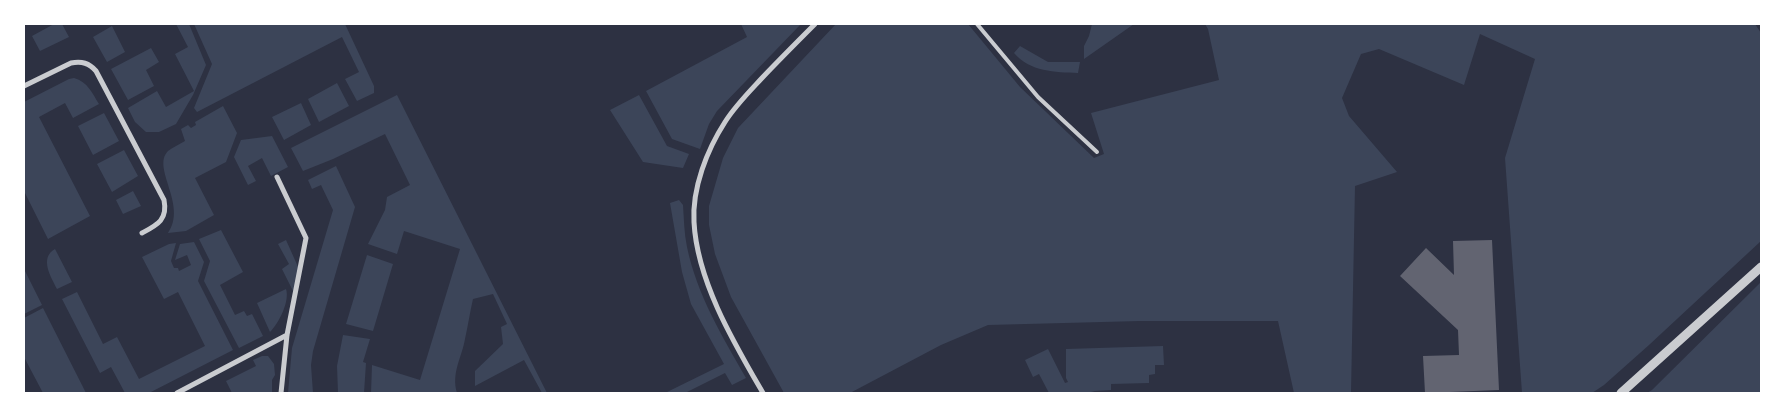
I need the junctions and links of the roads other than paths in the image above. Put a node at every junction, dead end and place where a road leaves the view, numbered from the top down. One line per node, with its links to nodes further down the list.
1 (815, 24): 11 (street)
2 (977, 24): 4 (lane)
3 (24, 86): 6 (street)
4 (1096, 152)
5 (277, 177): 8 (street)
6 (142, 233)
7 (1761, 267): 12 (street)
8 (287, 335): 9 (street); 10 (street)
9 (178, 393)
10 (281, 393)
11 (763, 393)
12 (1622, 393)

